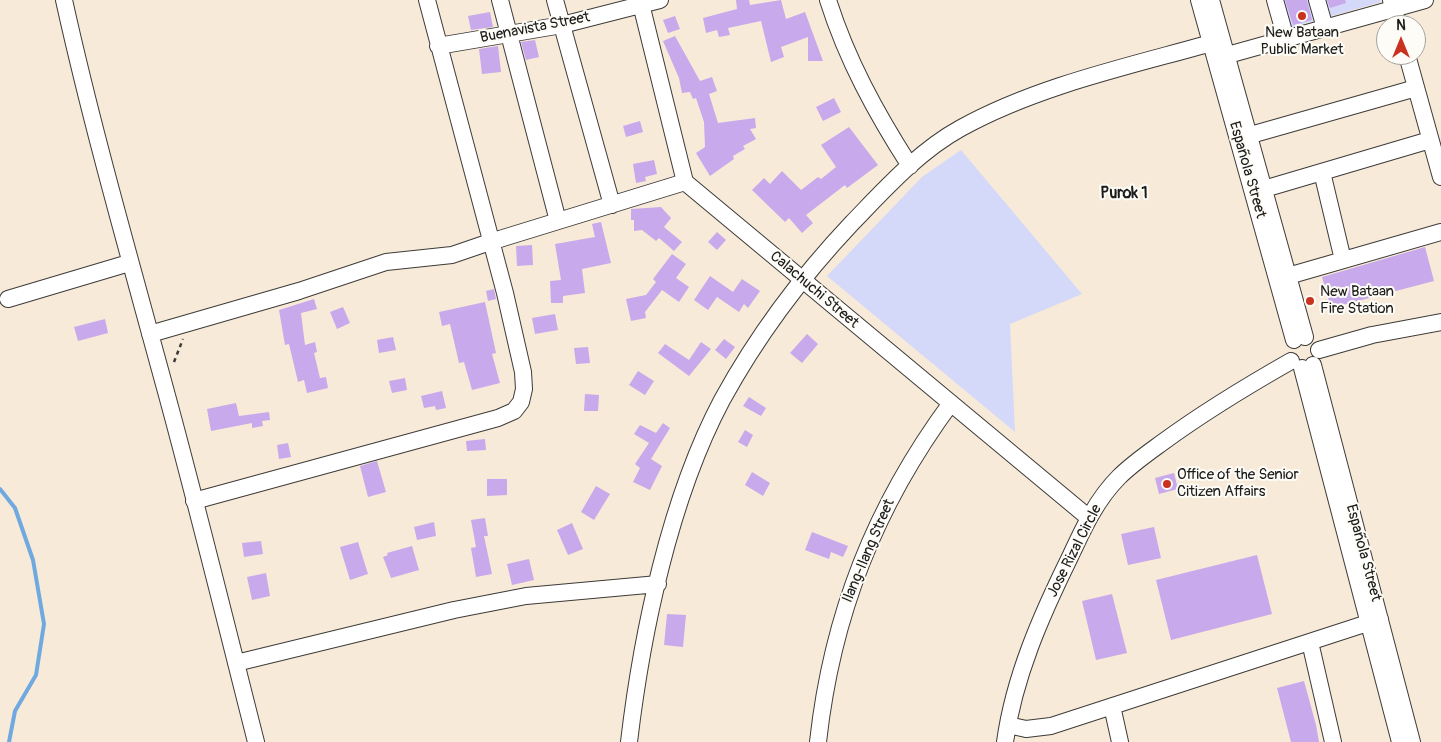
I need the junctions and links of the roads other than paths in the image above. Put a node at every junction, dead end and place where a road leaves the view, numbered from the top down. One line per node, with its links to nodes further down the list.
1 (64, 0): 34 (street)
2 (427, 0): 18 (street)
3 (500, 0): 16 (street)
4 (555, 0): 14 (street)
5 (660, 0): 12 (street, Buenavista Street)
6 (828, 0): 24 (street)
7 (1199, 0): 19 (street, Española Street)
8 (1211, 0): 19 (street, Española Street)
9 (1275, 0): 17 (street)
10 (1318, 0): 15 (street)
11 (1425, 0): 13 (street)
12 (641, 2): 14 (street, Buenavista Street); 27 (street)
13 (1392, 4): 15 (street)
14 (562, 25): 16 (street, Buenavista Street); 29 (street)
15 (1325, 28): 17 (street)
16 (509, 34): 18 (street, Buenavista Street); 30 (street)
17 (1286, 39): 19 (street)
18 (438, 46): 32 (street)
19 (1219, 49): 22 (street, Española Street); 24 (street)
20 (1410, 65): 21 (street)
21 (1416, 88): 22 (street); 23 (street)
22 (1243, 137): 28 (street, Española Street); 40 (street, Española Street)
23 (1430, 140): 25 (street); 26 (street)
24 (910, 166): 36 (street)
25 (1322, 172): 28 (street); 33 (street)
26 (1441, 178)
27 (685, 182): 29 (street); 36 (street, Calachuchi Street)
28 (1264, 189): 35 (street, Española Street)
29 (612, 205): 30 (street)
30 (558, 221): 32 (street)
31 (1441, 232): 33 (street)
32 (490, 242): 39 (street); 43 (street)
33 (1343, 260): 35 (street)
34 (129, 263): 37 (street); 39 (street)
35 (1288, 276): 40 (street, Española Street)
36 (803, 281): 42 (street, Calachuchi Street); 45 (street)
37 (8, 299)
38 (1441, 322): 41 (street, Jose Rizal Circle)
39 (150, 334): 43 (street)
40 (1300, 338): 41 (street); 41 (street)
41 (1306, 361): 44 (street, Jose Rizal Circle); 46 (street, Española Street)
42 (951, 404): 44 (street, Calachuchi Street); 53 (street, Ilang-Ilang Street)
43 (194, 501): 48 (street)
44 (1089, 518): 50 (street, Jose Rizal Circle)
45 (658, 584): 48 (street); 52 (street)
46 (1375, 621): 47 (street); 57 (street, Española Street); 58 (street, Española Street)
47 (1310, 642): 49 (street); 56 (street)
48 (236, 663): 51 (street)
49 (1112, 706): 50 (street); 55 (street)
50 (1008, 725): 54 (street, Jose Rizal Circle)
51 (256, 742)
52 (629, 742)
53 (818, 742)
54 (1005, 742)
55 (1120, 742)
56 (1333, 742)
57 (1400, 742)
58 (1412, 742)

